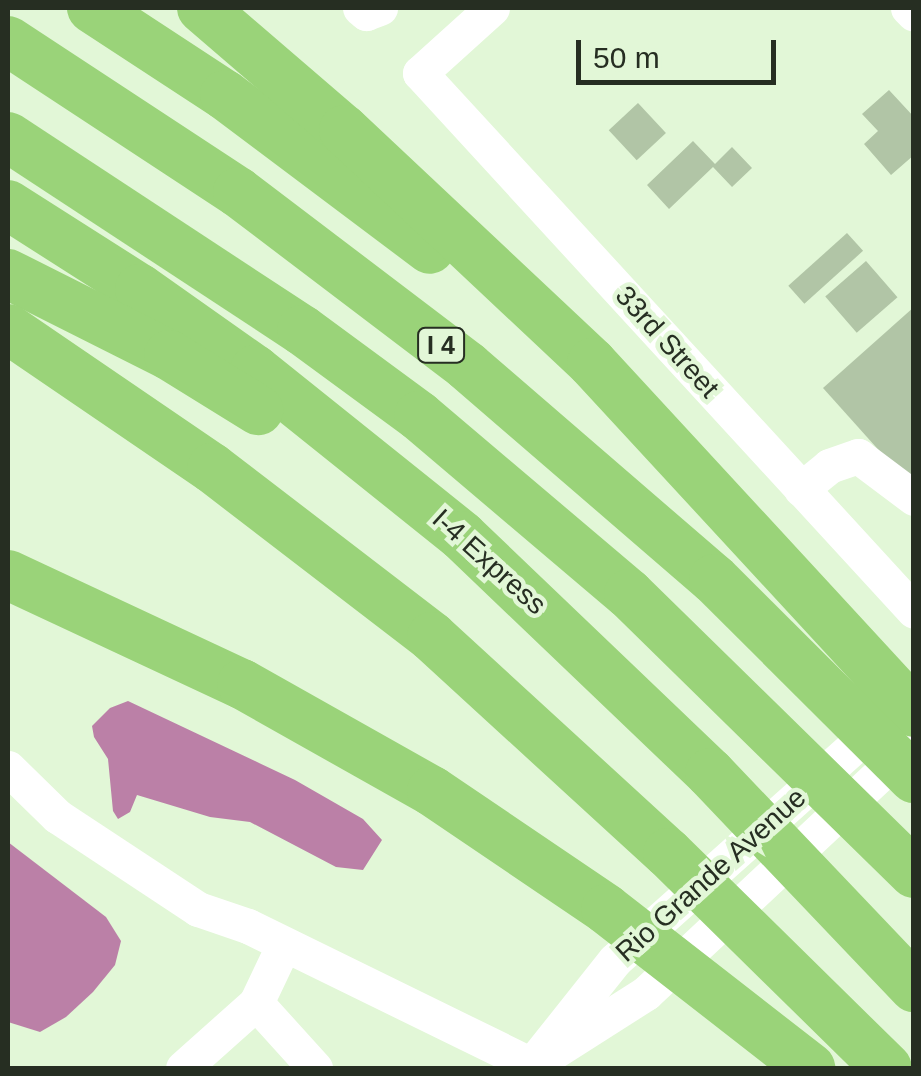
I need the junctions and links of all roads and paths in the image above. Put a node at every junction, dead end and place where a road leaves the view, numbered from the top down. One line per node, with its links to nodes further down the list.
1 (92, 8): 14 (highway)
2 (202, 8): 14 (highway)
3 (360, 8): 4 (street)
4 (380, 8)
5 (492, 8): 13 (street, 33rd Street)
6 (908, 8): 7 (street)
7 (914, 14)
8 (8, 41): 22 (highway, I 4)
9 (17, 141): 23 (highway)
10 (8, 205): 18 (highway, I-4 Express)
11 (8, 274): 18 (highway)
12 (8, 330): 31 (highway)
13 (801, 489): 15 (street); 17 (street, 33rd Street)
14 (718, 496): 19 (highway)
15 (914, 498)
16 (8, 574): 30 (highway)
17 (914, 610)
18 (610, 676): 25 (highway, I-4 Express)
19 (914, 711): 27 (street, Rio Grande Avenue)
20 (914, 742): 27 (street, Rio Grande Avenue)
21 (8, 768): 24 (street)
22 (914, 778)
23 (911, 870)
24 (284, 944): 26 (street); 27 (street)
25 (914, 987)
26 (256, 1003): 28 (street); 29 (street)
27 (534, 1067)
28 (183, 1068)
29 (315, 1068)
30 (810, 1068)
31 (887, 1068)

